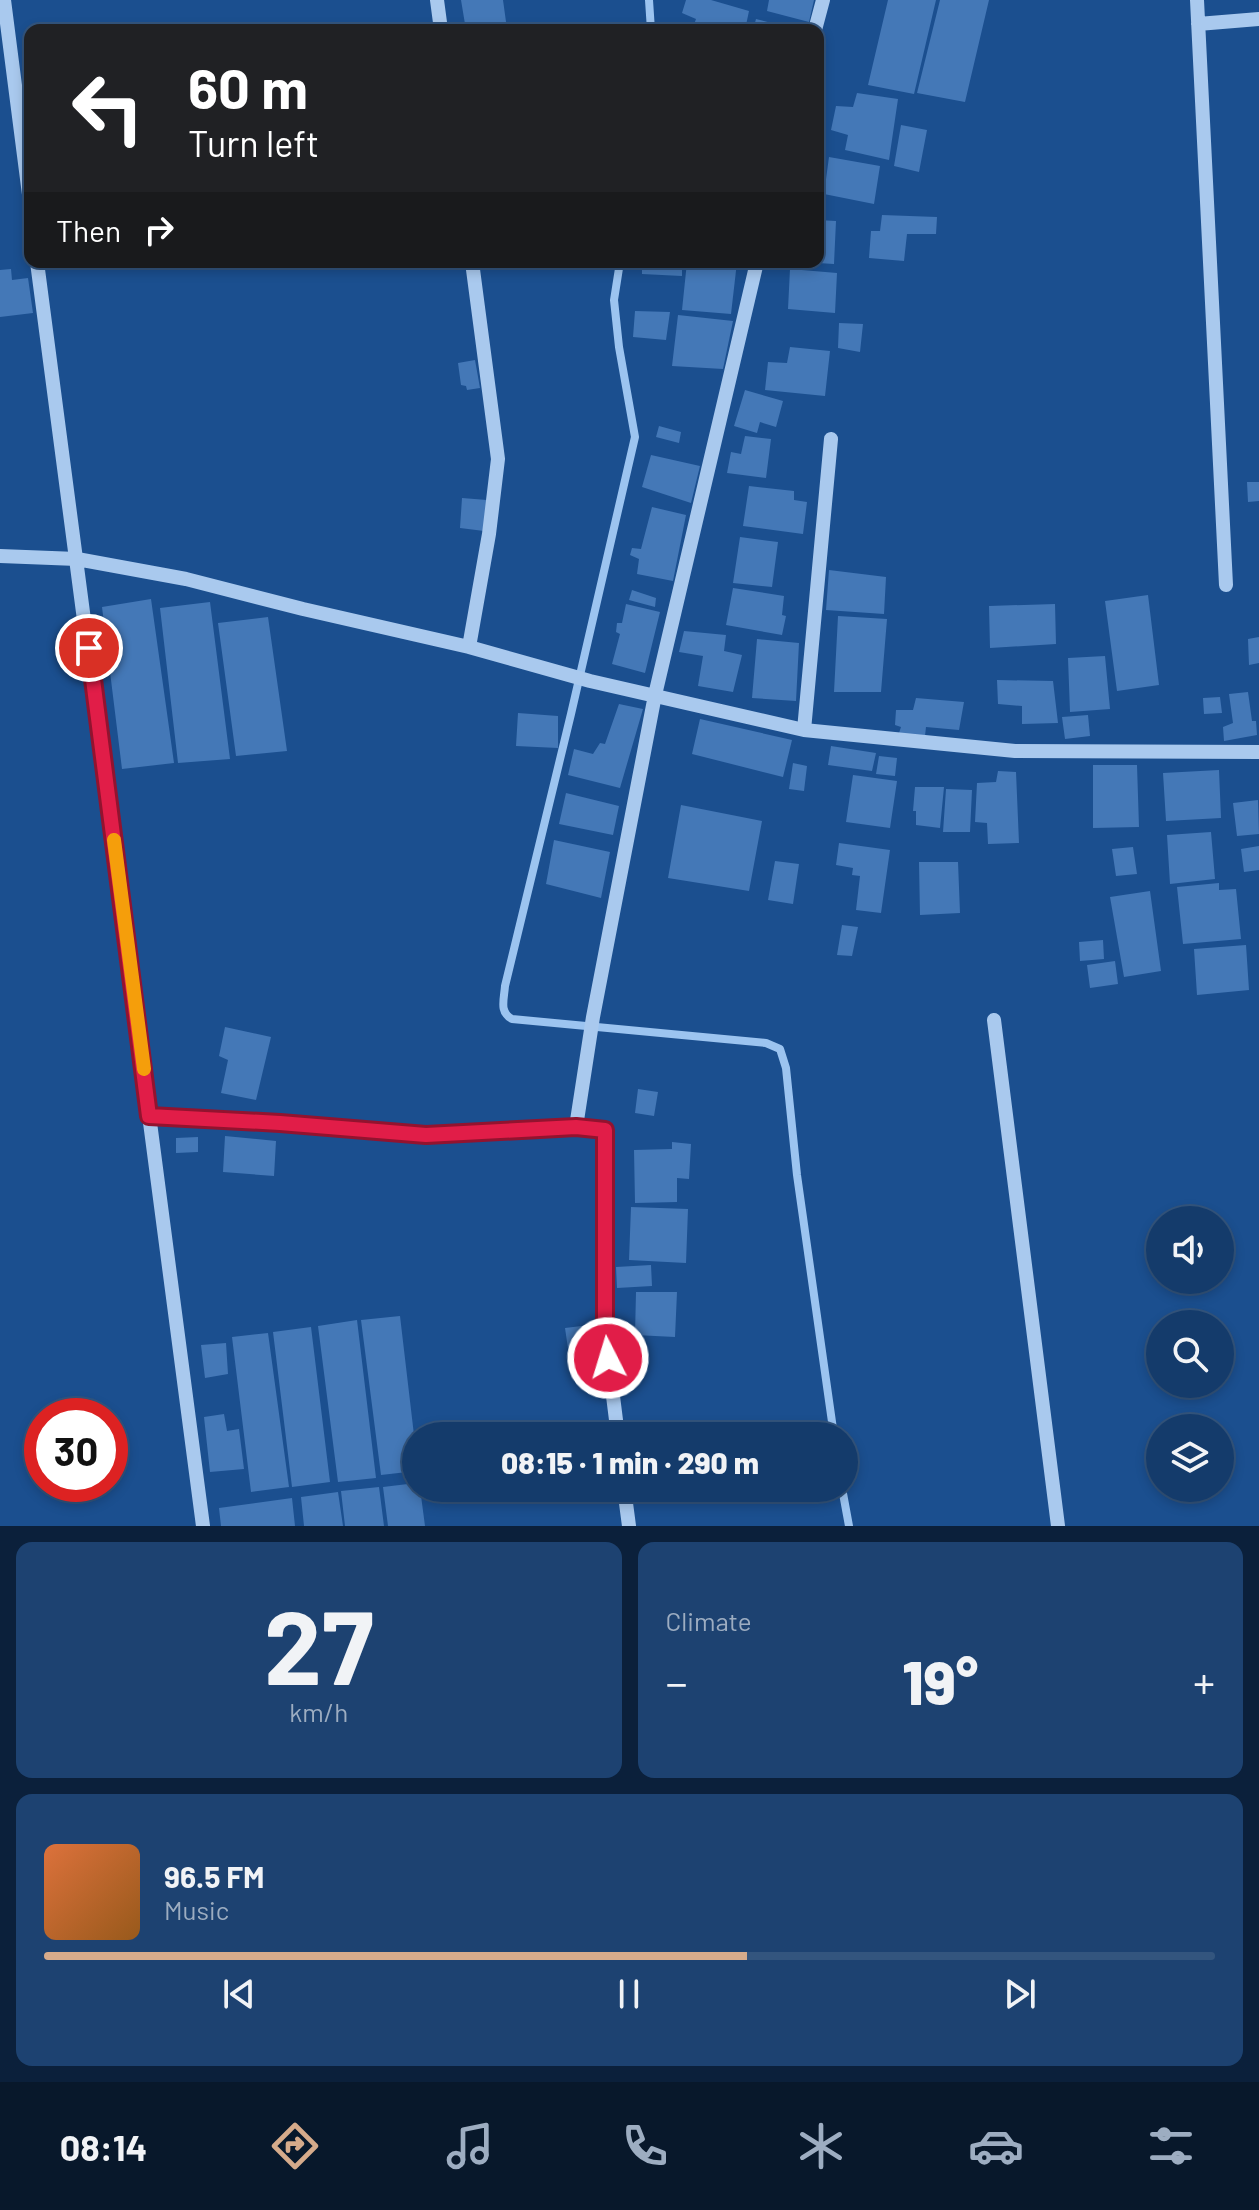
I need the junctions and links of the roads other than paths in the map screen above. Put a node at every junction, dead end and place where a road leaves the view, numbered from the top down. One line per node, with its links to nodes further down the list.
1 (4, 0): 9 (street)
2 (437, 0): 6 (street)
3 (823, 0): 7 (street)
4 (1197, 0): 8 (street)
5 (1259, 19): 8 (street)
6 (440, 24)
7 (817, 24)
8 (1198, 24): 16 (street)
9 (24, 155)
10 (38, 268): 15 (street)
11 (473, 268): 17 (street)
12 (756, 268): 18 (street)
13 (831, 439): 19 (street)
14 (0, 556): 15 (street)
15 (77, 559): 17 (street); 22 (street)
16 (1226, 585)
17 (469, 647): 18 (street)
18 (655, 695): 19 (street); 23 (street)
19 (804, 730): 20 (street)
20 (1259, 752)
21 (994, 1020): 28 (street)
22 (149, 1116): 23 (street); 26 (street)
23 (576, 1127): 24 (street)
24 (616, 1422)
25 (626, 1502): 27 (street)
26 (203, 1526)
27 (629, 1526)
28 (1058, 1526)

